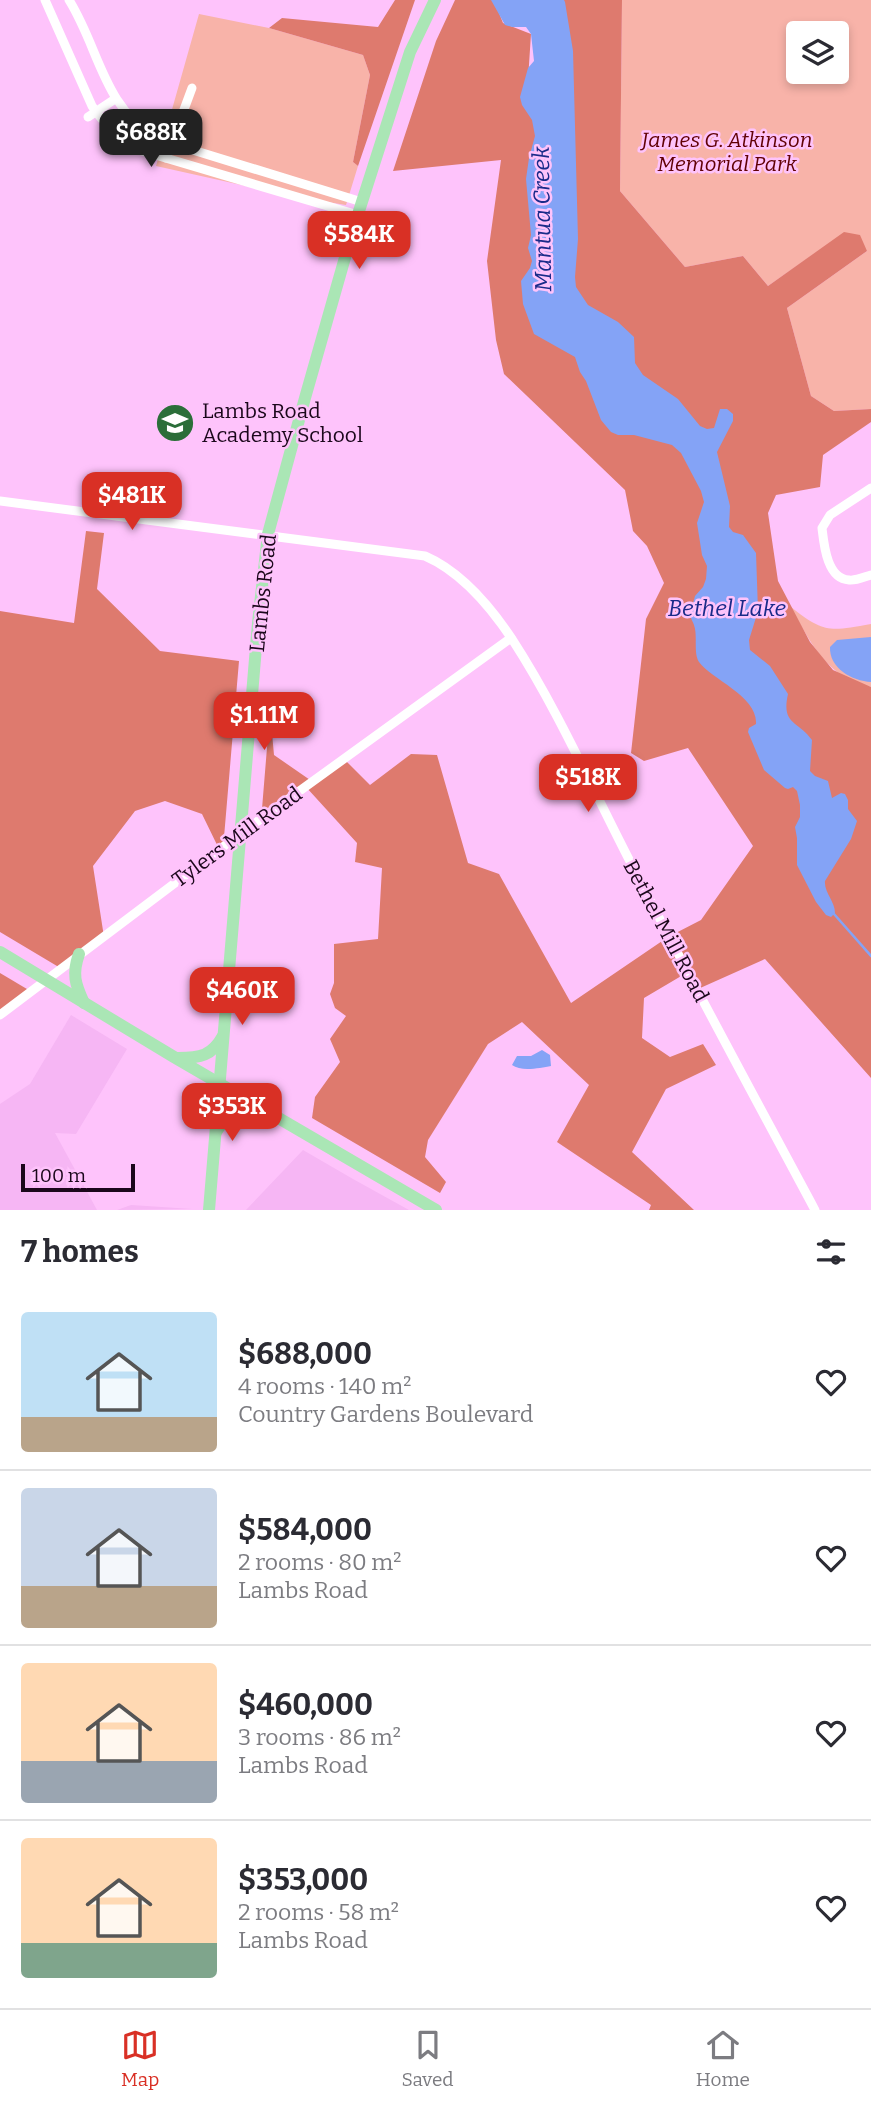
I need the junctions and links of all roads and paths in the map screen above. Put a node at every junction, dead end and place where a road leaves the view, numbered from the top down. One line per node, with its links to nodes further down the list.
1 (46, 0): 6 (street)
2 (69, 0): 5 (street)
3 (435, 0): 9 (main road, Lambs Road)
4 (192, 88): 7 (street)
5 (115, 99): 6 (street); 7 (street)
6 (92, 114): 8 (street)
7 (171, 144): 8 (street); 9 (street)
8 (166, 158): 10 (street)
9 (362, 202): 10 (main road, Lambs Road)
10 (358, 215): 13 (main road, Lambs Road)
11 (871, 488): 14 (street)
12 (0, 501): 13 (street, Bethel Mill Road)
13 (268, 534): 15 (street, Bethel Mill Road); 16 (main road, Lambs Road)
14 (871, 575)
15 (511, 638): 16 (street, Tylers Mill Road); 29 (street, Bethel Mill Road)
16 (240, 834): 18 (street, Tylers Mill Road); 22 (main road, Lambs Road)
17 (0, 952): 19 (main road)
18 (79, 954): 19 (street, Tylers Mill Road); 20 (main road)
19 (47, 980): 20 (main road); 21 (street, Tylers Mill Road)
20 (84, 1003): 23 (main road)
21 (0, 1015)
22 (225, 1032): 23 (main road); 24 (main road, Lambs Road)
23 (174, 1057): 24 (main road)
24 (220, 1084): 25 (main road); 26 (main road, Lambs Road)
25 (259, 1107): 26 (main road); 28 (main road)
26 (216, 1133): 27 (main road, Lambs Road)
27 (209, 1210)
28 (436, 1210)
29 (815, 1210)

